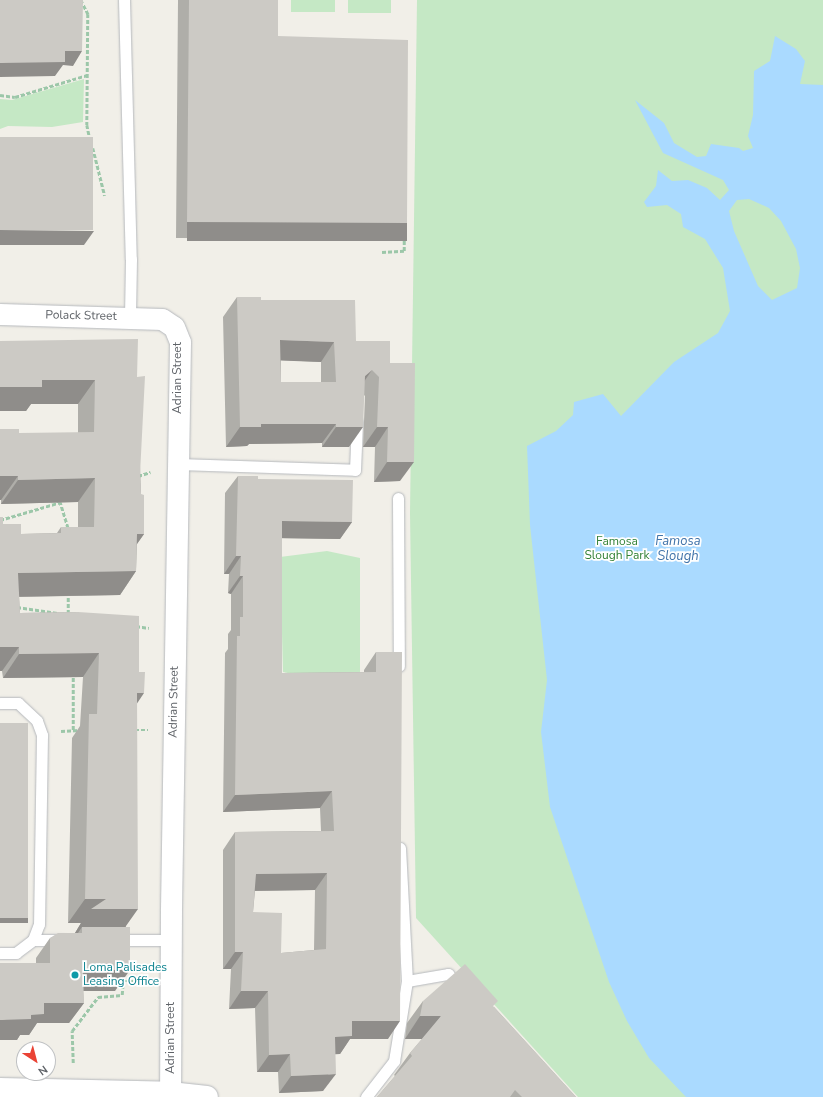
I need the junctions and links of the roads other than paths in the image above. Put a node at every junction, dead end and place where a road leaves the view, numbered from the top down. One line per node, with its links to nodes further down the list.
1 (124, 0): 3 (lane)
2 (0, 314): 3 (street, Polack Street)
3 (130, 317): 4 (street, Polack Street)
4 (162, 319): 6 (street, Adrian Street)
5 (357, 411): 6 (lane)
6 (178, 464): 14 (street, Adrian Street)
7 (398, 498): 8 (lane)
8 (399, 678)
9 (0, 703): 11 (lane)
10 (400, 835): 16 (lane)
11 (33, 940): 12 (lane); 15 (lane)
12 (71, 940)
13 (101, 940): 14 (lane)
14 (171, 940): 19 (street, Adrian Street)
15 (0, 953)
16 (407, 981): 17 (lane); 21 (lane)
17 (469, 997)
18 (0, 1090): 19 (street)
19 (172, 1095): 20 (street)
20 (207, 1097)
21 (366, 1097)

